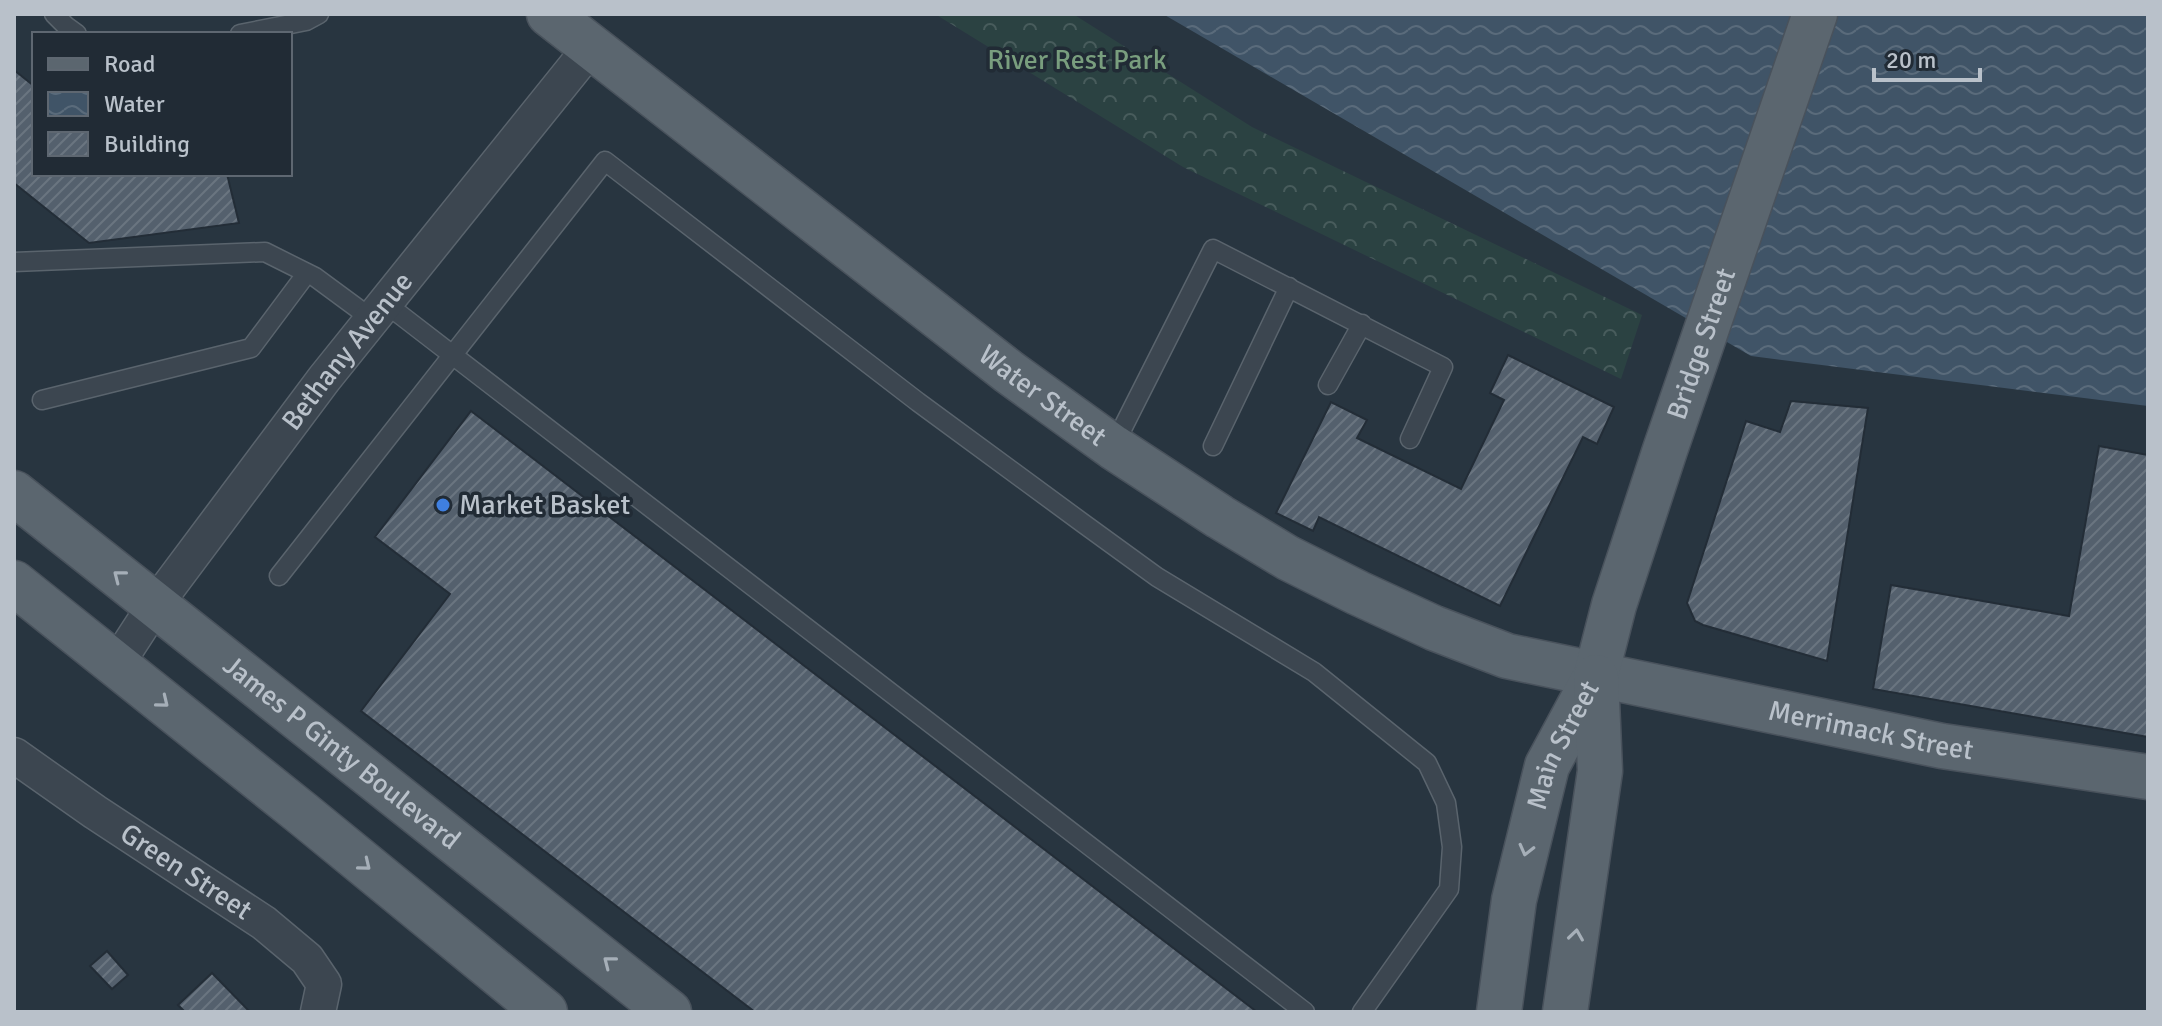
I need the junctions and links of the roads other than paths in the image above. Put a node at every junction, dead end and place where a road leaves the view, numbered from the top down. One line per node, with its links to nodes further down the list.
1 (54, 14): 5 (lane)
2 (319, 14): 6 (lane)
3 (549, 14): 7 (main road, Water Street)
4 (1815, 14): 24 (main road, Bridge Street)
5 (74, 32)
6 (250, 32)
7 (591, 47): 11 (street, Bethany Avenue); 18 (main road, Water Street)
8 (14, 262): 9 (lane)
9 (307, 273): 11 (lane); 15 (lane)
10 (1289, 287): 12 (lane); 17 (lane); 18 (lane)
11 (379, 311): 13 (lane); 22 (street, Bethany Avenue)
12 (1362, 324): 14 (lane); 16 (lane)
13 (451, 354): 20 (lane); 30 (lane); 31 (lane)
14 (1328, 385)
15 (42, 400)
16 (1410, 439)
17 (1213, 446)
18 (1113, 447): 24 (main road, Water Street)
19 (14, 493): 22 (main road, James P Ginty Boulevard, one-way to 19)
20 (279, 576)
21 (14, 583): 23 (main road)
22 (155, 605): 23 (street, Bethany Avenue); 29 (main road, James P Ginty Boulevard, one-way to 22)
23 (116, 665): 28 (main road, one-way to 28)
24 (1596, 675): 26 (main road, Merrimack Street); 32 (main road, Main Street, one-way to 32); 33 (main road, Main Street, one-way to 24)
25 (14, 755): 27 (street, Green Street)
26 (2148, 777)
27 (318, 1012)
28 (545, 1012)
29 (669, 1012)
30 (1305, 1012)
31 (1362, 1012)
32 (1499, 1012)
33 (1565, 1012)

